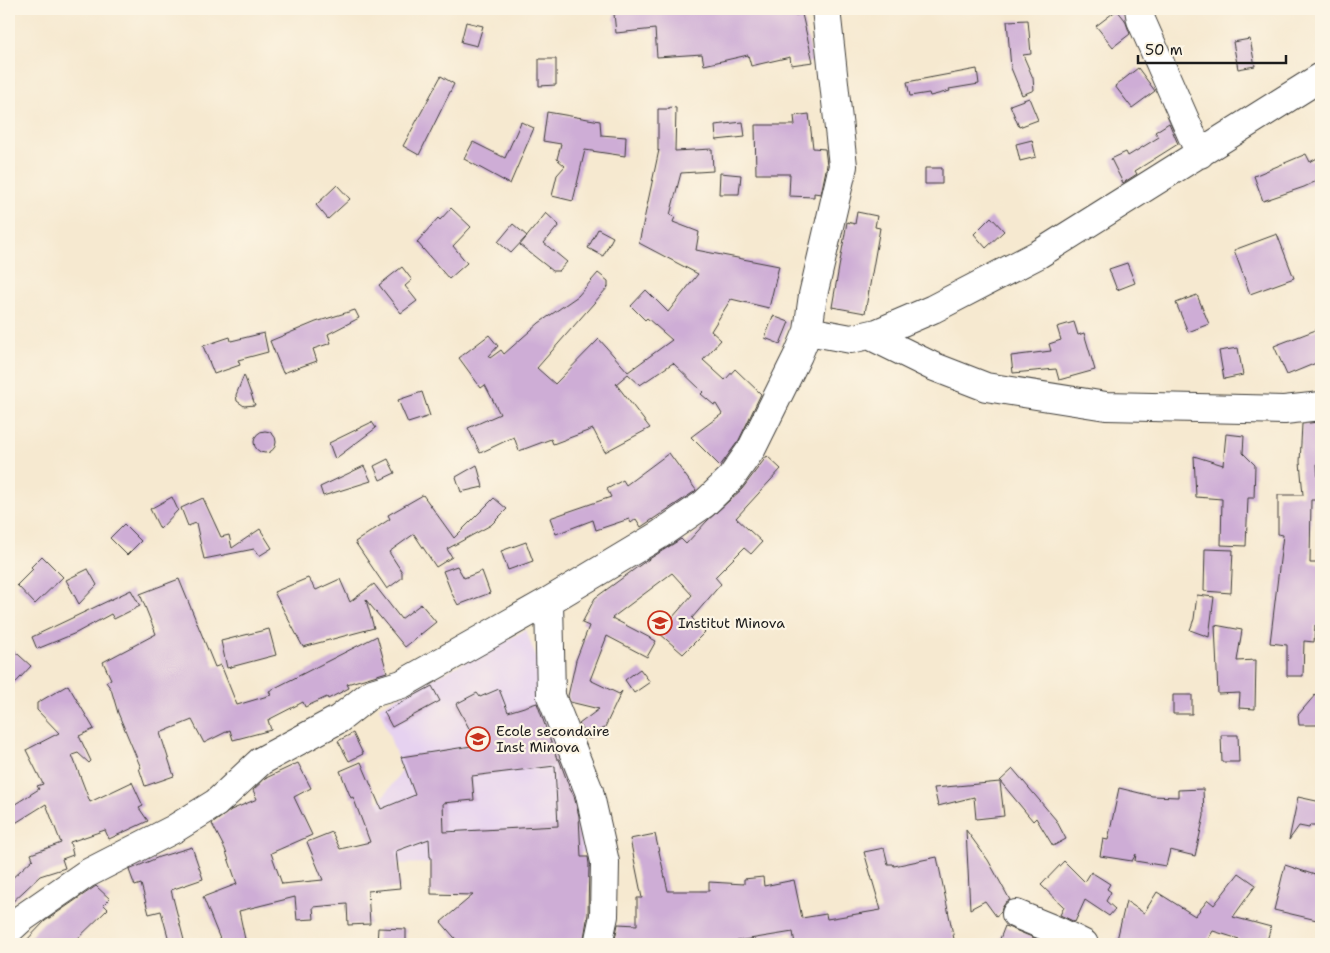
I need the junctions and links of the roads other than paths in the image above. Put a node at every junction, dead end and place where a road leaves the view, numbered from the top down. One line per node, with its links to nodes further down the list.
1 (826, 9): 5 (street)
2 (1139, 9): 4 (street)
3 (1321, 77): 4 (street)
4 (1200, 154): 6 (street)
5 (808, 331): 6 (street); 8 (street)
6 (869, 335): 7 (street)
7 (1321, 406)
8 (549, 601): 10 (street); 11 (street)
9 (1016, 914): 12 (street)
10 (9, 930)
11 (598, 944)
12 (1084, 944)

